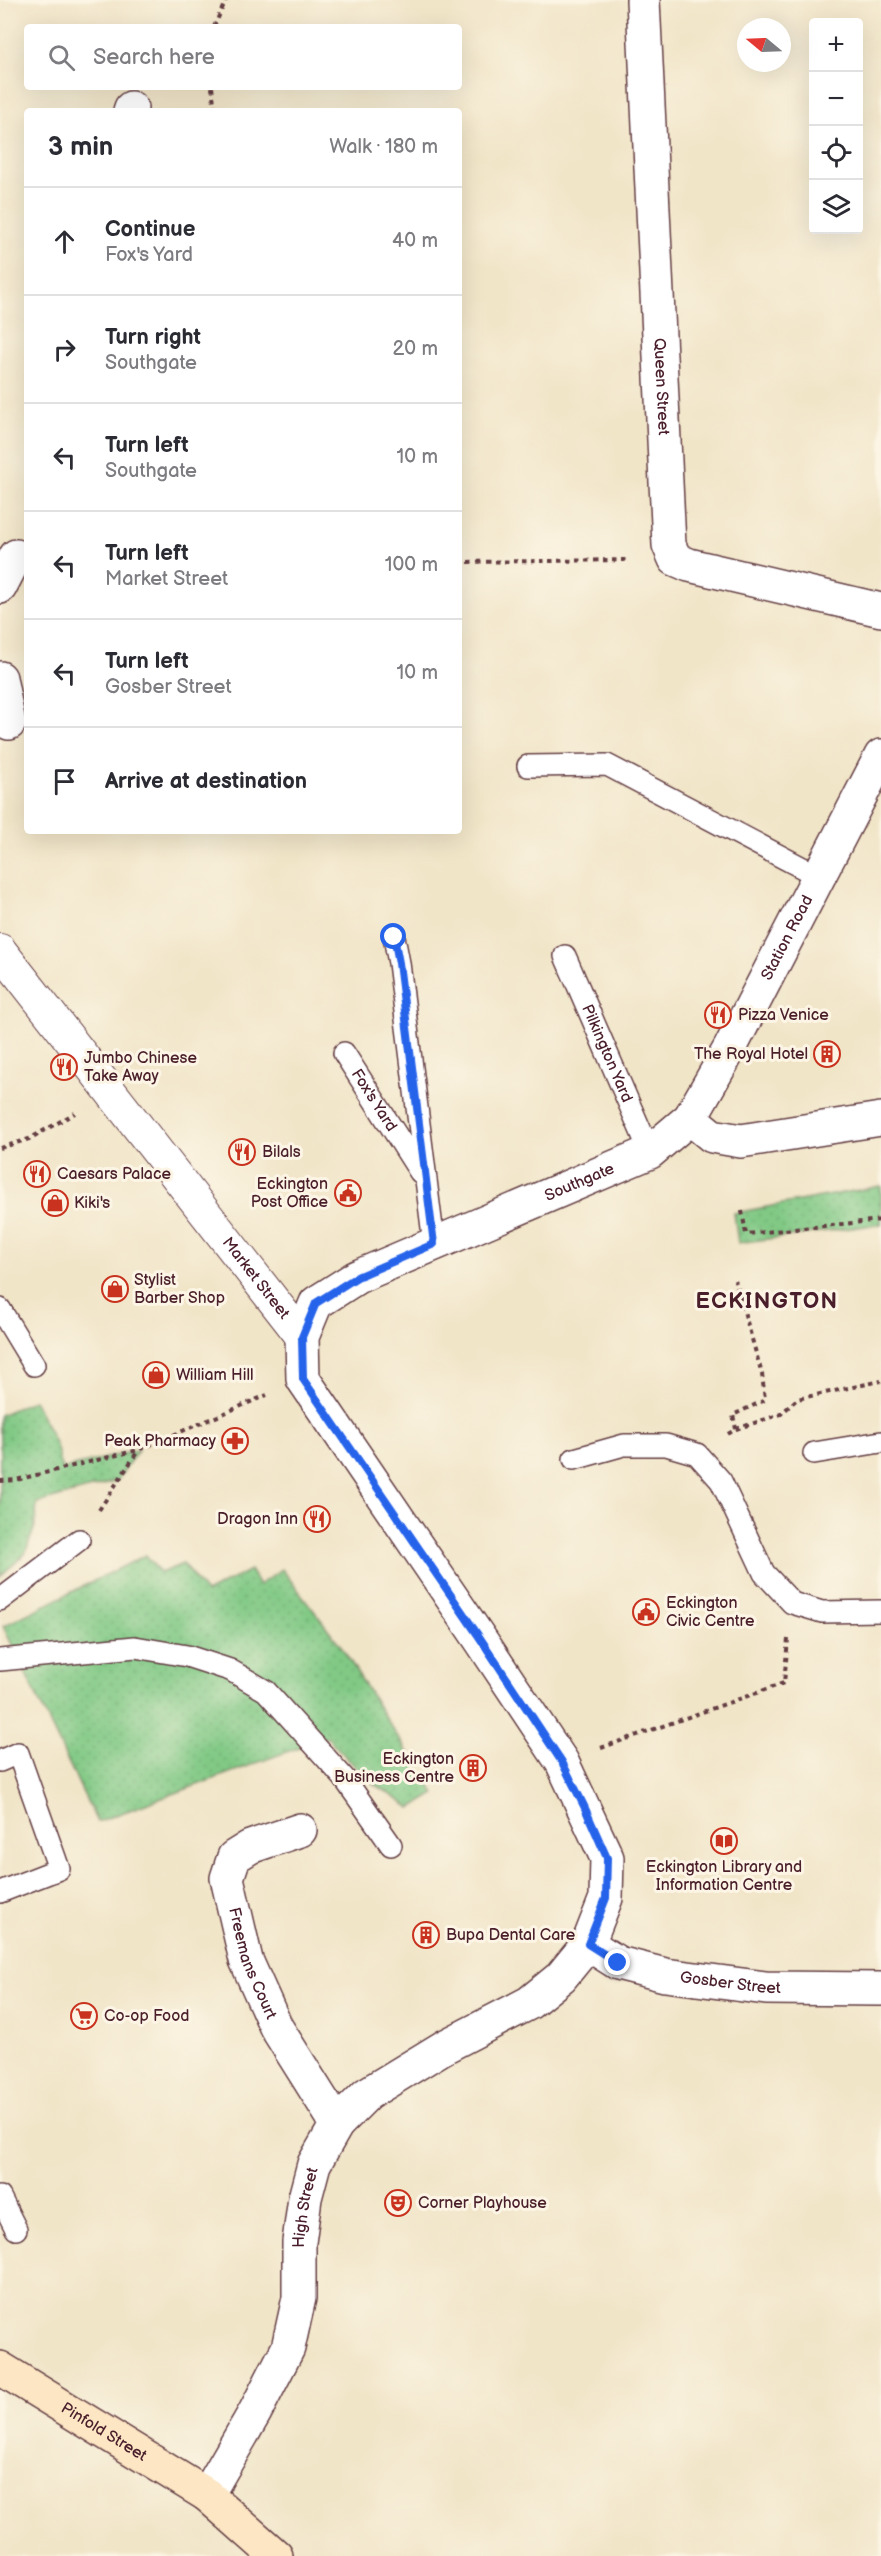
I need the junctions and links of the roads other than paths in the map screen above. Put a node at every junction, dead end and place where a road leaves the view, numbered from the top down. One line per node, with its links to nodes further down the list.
1 (643, 0): 4 (street, Queen Street)
2 (16, 556): 3 (street)
3 (0, 587)
4 (881, 610)
5 (0, 678): 6 (street)
6 (12, 723)
7 (881, 756): 9 (street, Station Road)
8 (528, 766): 9 (lane)
9 (820, 877): 14 (street, Station Road)
10 (394, 937): 17 (lane, Fox's Yard)
11 (0, 950): 20 (street, Market Street)
12 (565, 956): 16 (lane, Pilkington Yard)
13 (344, 1053): 17 (lane, Fox's Yard)
14 (690, 1118): 15 (street); 16 (street, Southgate)
15 (881, 1119)
16 (650, 1152): 18 (street, Southgate)
17 (424, 1178): 18 (lane, Fox's Yard)
18 (434, 1244): 20 (street, Southgate)
19 (0, 1309): 21 (lane)
20 (302, 1337): 33 (street)
21 (34, 1365)
22 (881, 1442): 23 (lane)
23 (814, 1453)
24 (574, 1459): 27 (lane)
25 (79, 1540): 26 (lane)
26 (0, 1600)
27 (881, 1611)
28 (0, 1660): 31 (lane)
29 (0, 1761): 32 (lane)
30 (300, 1830): 35 (street, Freemans Court)
31 (391, 1845)
32 (0, 1892)
33 (588, 1944): 34 (street, Gosber Street); 35 (street, High Street)
34 (881, 1989)
35 (337, 2124): 39 (street, High Street)
36 (0, 2197): 37 (lane)
37 (16, 2229)
38 (0, 2368): 39 (main road, Pinfold Street)
39 (207, 2495): 40 (main road)
40 (276, 2556)

